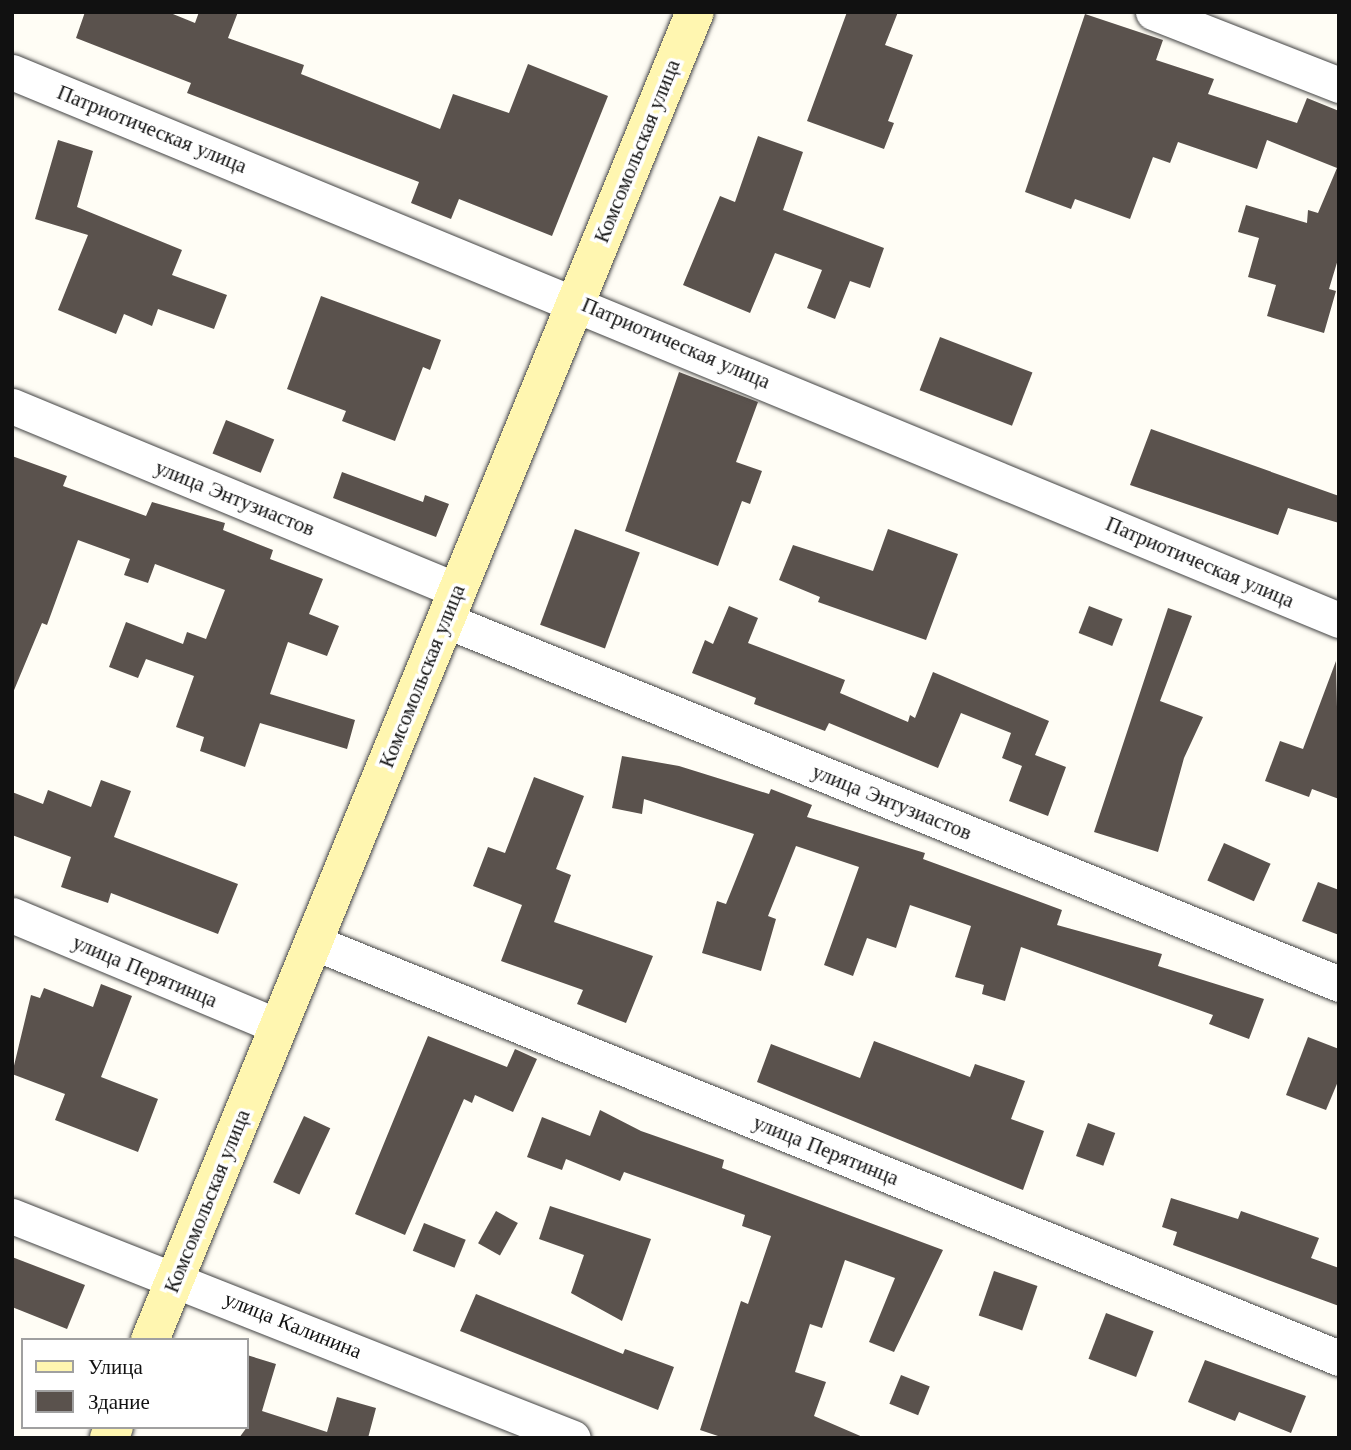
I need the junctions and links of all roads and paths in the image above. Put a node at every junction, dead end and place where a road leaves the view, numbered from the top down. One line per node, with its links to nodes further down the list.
1 (695, 12): 5 (main road, Комсомольская улица)
2 (1153, 12): 4 (street)
3 (12, 72): 5 (street, Патриотическая улица)
4 (1339, 85)
5 (576, 301): 7 (main road, Комсомольская улица); 8 (street, Патриотическая улица)
6 (12, 406): 7 (street, улица Энтузиастов)
7 (451, 605): 10 (main road, Комсомольская улица); 11 (street, улица Энтузиастов)
8 (1339, 620)
9 (12, 915): 12 (street, улица Перятинца)
10 (313, 942): 12 (main road, Комсомольская улица); 16 (street, улица Перятинца)
11 (1339, 984)
12 (278, 1026): 14 (main road, Комсомольская улица)
13 (12, 1216): 14 (street, улица Калинина)
14 (175, 1278): 15 (main road, Комсомольская улица); 17 (street, улица Калинина)
15 (151, 1338)
16 (1339, 1358)
17 (573, 1438)

